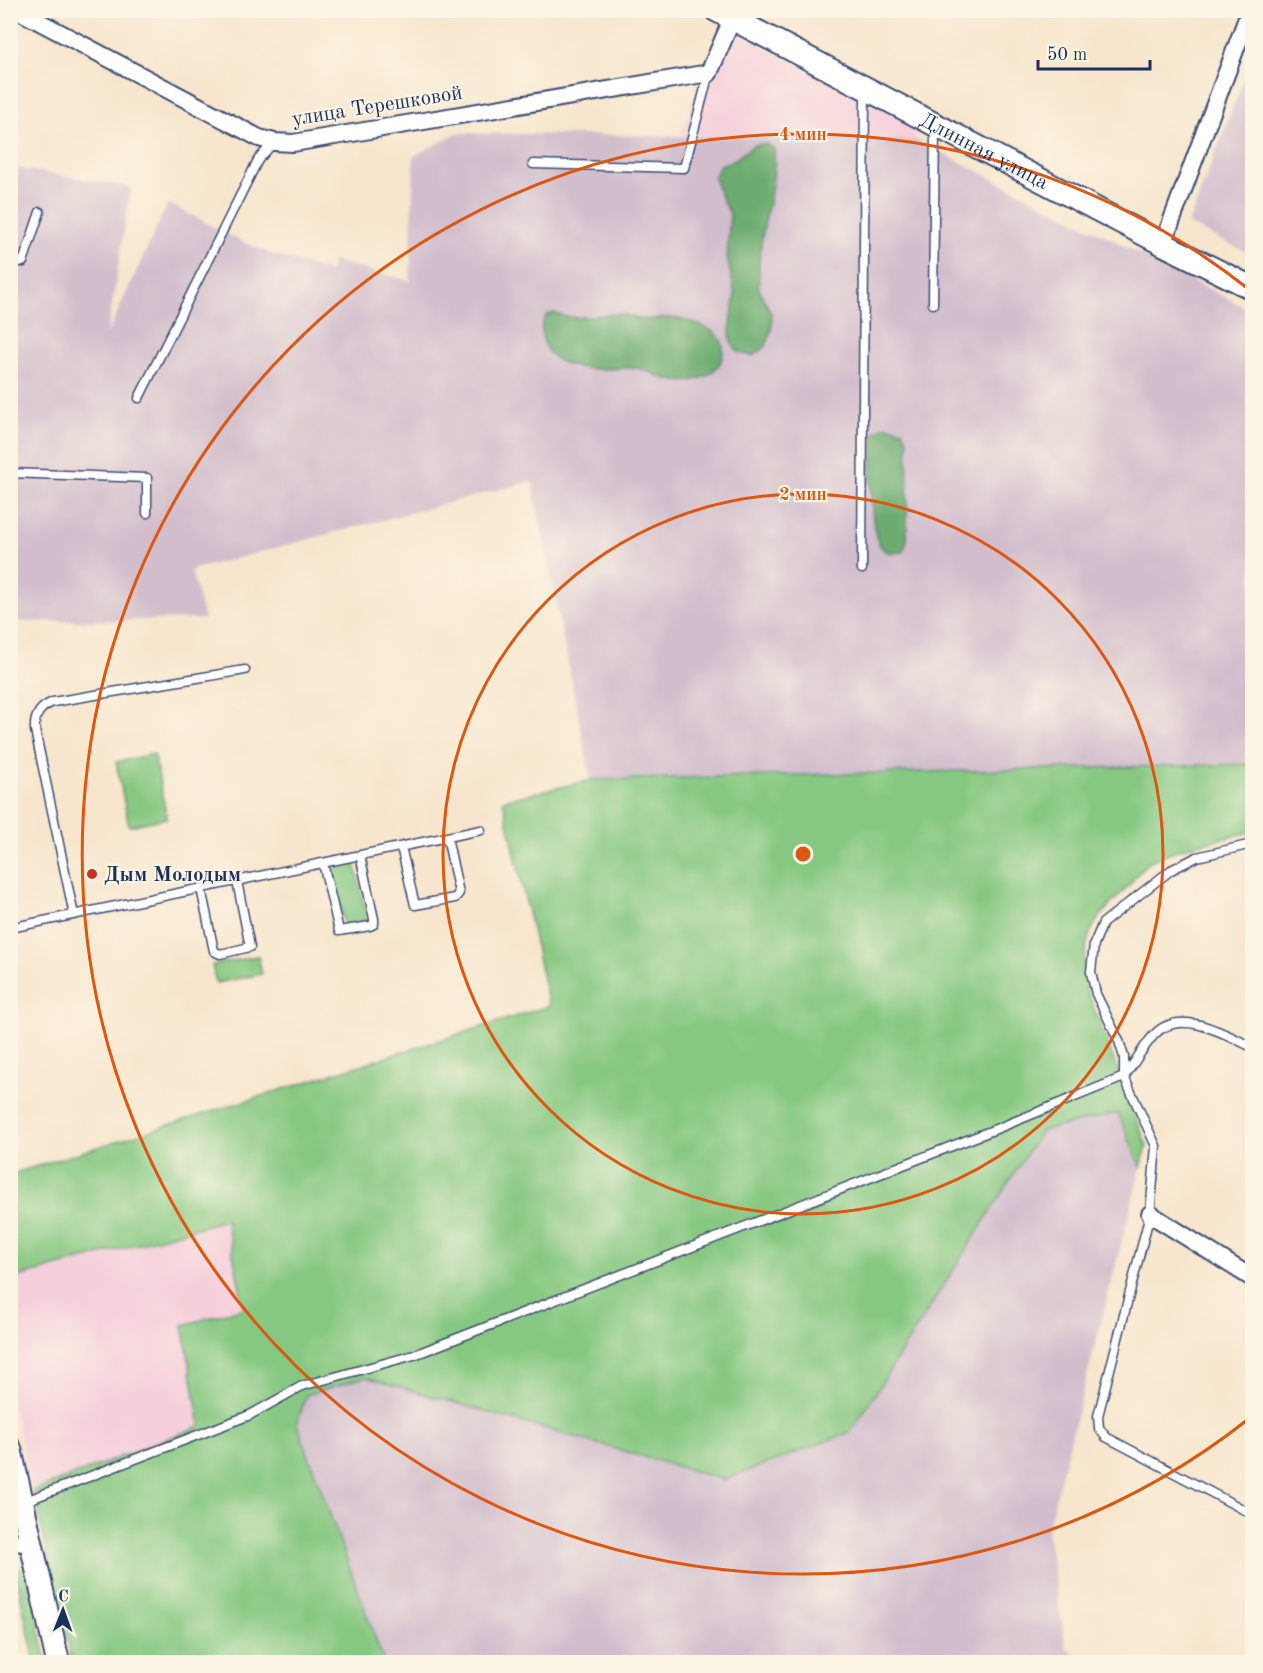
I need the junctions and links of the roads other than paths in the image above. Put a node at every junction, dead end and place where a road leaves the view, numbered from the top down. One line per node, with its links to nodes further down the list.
1 (1250, 10): 10 (street)
2 (21, 12): 7 (street, улица Терешковой)
3 (728, 14): 4 (street); 5 (street, Длинная улица)
4 (709, 73): 7 (street, улица Терешковой); 8 (lane)
5 (865, 89): 6 (street, Длинная улица); 17 (lane)
6 (935, 125): 10 (street, Длинная улица); 13 (lane)
7 (274, 142): 14 (lane)
8 (533, 164)
9 (39, 212): 11 (lane)
10 (1163, 244): 12 (street, Длинная улица)
11 (10, 260)
12 (1252, 288)
13 (933, 304)
14 (140, 398)
15 (10, 473): 16 (lane)
16 (147, 513)
17 (862, 569)
18 (245, 670): 27 (lane)
19 (481, 830): 20 (lane)
20 (447, 837): 22 (lane); 22 (lane)
21 (1252, 844): 30 (lane)
22 (401, 847): 23 (lane)
23 (360, 855): 24 (lane); 24 (lane)
24 (323, 863): 25 (lane)
25 (237, 881): 26 (lane); 26 (lane)
26 (201, 888): 27 (lane)
27 (74, 915): 28 (lane)
28 (10, 928)
29 (1252, 1047): 30 (lane)
30 (1124, 1077): 31 (lane); 34 (lane)
31 (1150, 1214): 32 (street); 35 (lane)
32 (1252, 1278)
33 (10, 1449): 34 (street)
34 (23, 1502): 36 (street)
35 (1252, 1514)
36 (21, 1542): 37 (street)
37 (58, 1662)

